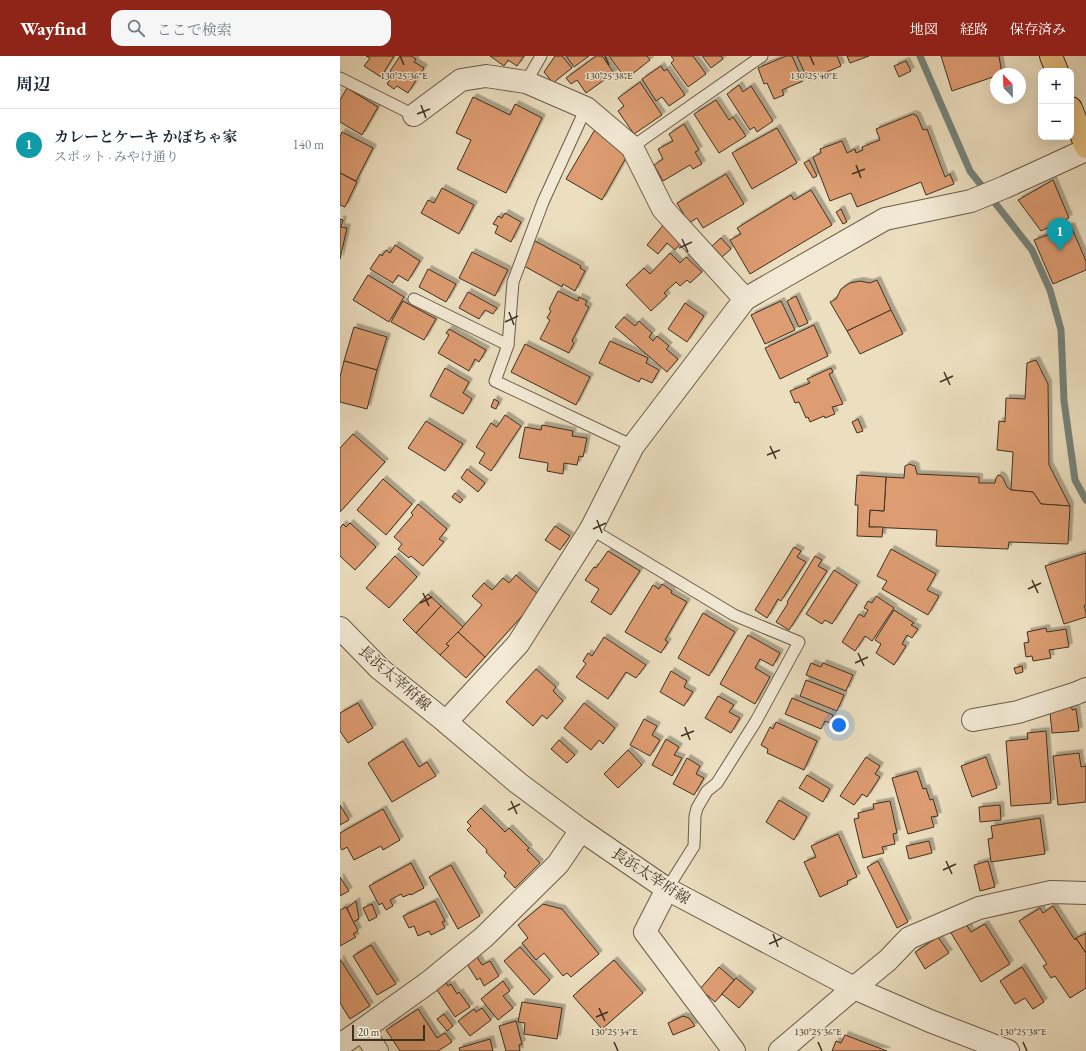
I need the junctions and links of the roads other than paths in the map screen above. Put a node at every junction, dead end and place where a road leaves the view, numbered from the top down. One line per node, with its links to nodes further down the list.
1 (542, 56): 6 (lane)
2 (762, 56): 10 (lane)
3 (1051, 56): 4 (highway)
4 (1056, 68)
5 (340, 78): 8 (lane)
6 (526, 82): 7 (street); 8 (street)
7 (586, 108): 10 (street); 14 (lane)
8 (414, 115)
9 (1074, 116): 11 (highway)
10 (632, 147): 13 (street)
11 (1086, 148): 13 (street)
12 (414, 298): 14 (lane)
13 (745, 299): 15 (street)
14 (508, 345): 15 (lane)
15 (633, 446): 16 (street)
16 (591, 529): 20 (street); 22 (lane)
17 (340, 628): 20 (street, 長浜太宰府線)
18 (1086, 689): 19 (street)
19 (973, 720)
20 (446, 722): 21 (street, 長浜太宰府線)
21 (581, 830): 22 (street, 長浜太宰府線); 25 (street)
22 (666, 890): 24 (street, 長浜太宰府線); 28 (street)
23 (1086, 892): 24 (street)
24 (854, 988): 29 (street); 30 (street, 長浜太宰府線)
25 (362, 1030): 26 (street); 27 (street)
26 (340, 1045)
27 (377, 1051)
28 (734, 1051)
29 (780, 1051)
30 (1008, 1051)

